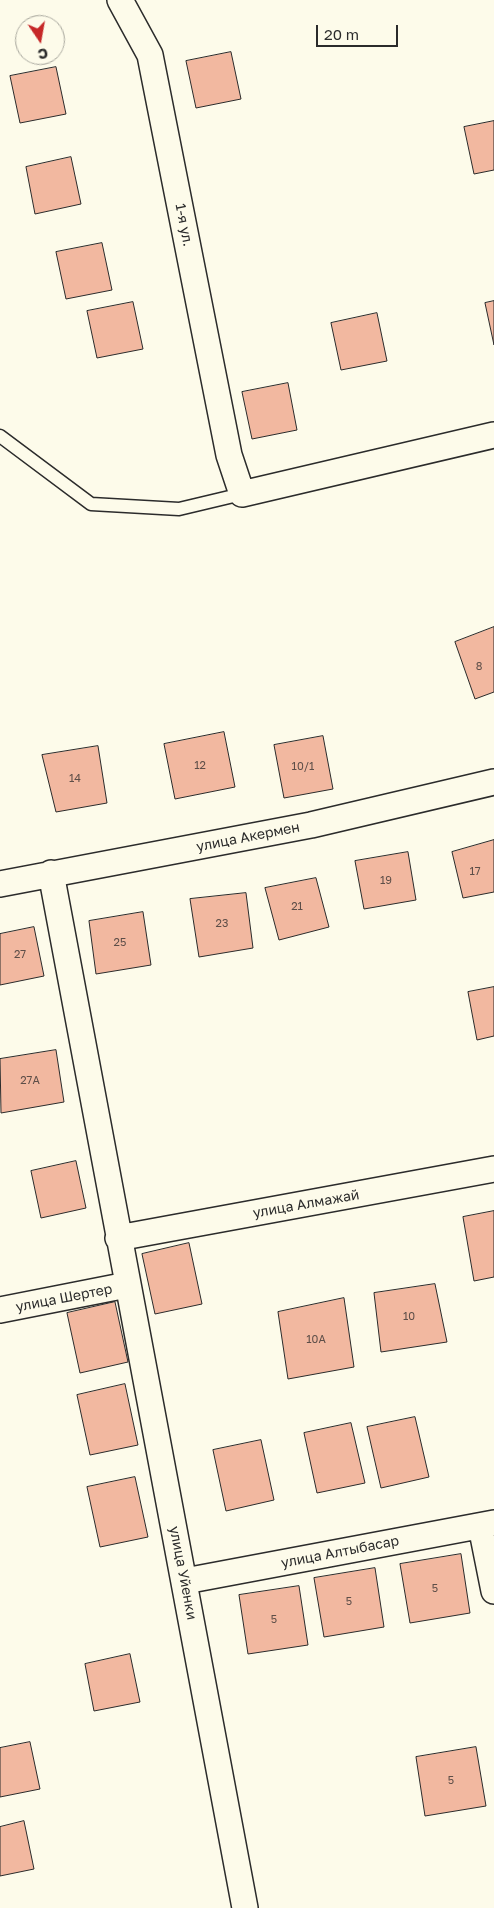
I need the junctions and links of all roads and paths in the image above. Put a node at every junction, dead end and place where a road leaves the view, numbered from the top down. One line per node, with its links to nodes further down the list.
1 (120, 0): 4 (street, 1-я ул.)
2 (494, 435): 4 (street)
3 (0, 436): 4 (lane)
4 (242, 494)
5 (494, 782): 6 (street, улица Акермен)
6 (51, 873): 7 (street, улица Акермен); 9 (street, улица Уйенки)
7 (0, 884)
8 (494, 1169): 9 (street, улица Алмажай)
9 (118, 1238): 10 (street, улица Уйенки)
10 (127, 1285): 11 (street, улица Шертер); 13 (street, улица Уйенки)
11 (0, 1310)
12 (488, 1525): 13 (street, улица Алтыбасар); 14 (street)
13 (185, 1581): 15 (street, улица Уйенки)
14 (494, 1591)
15 (245, 1908)

